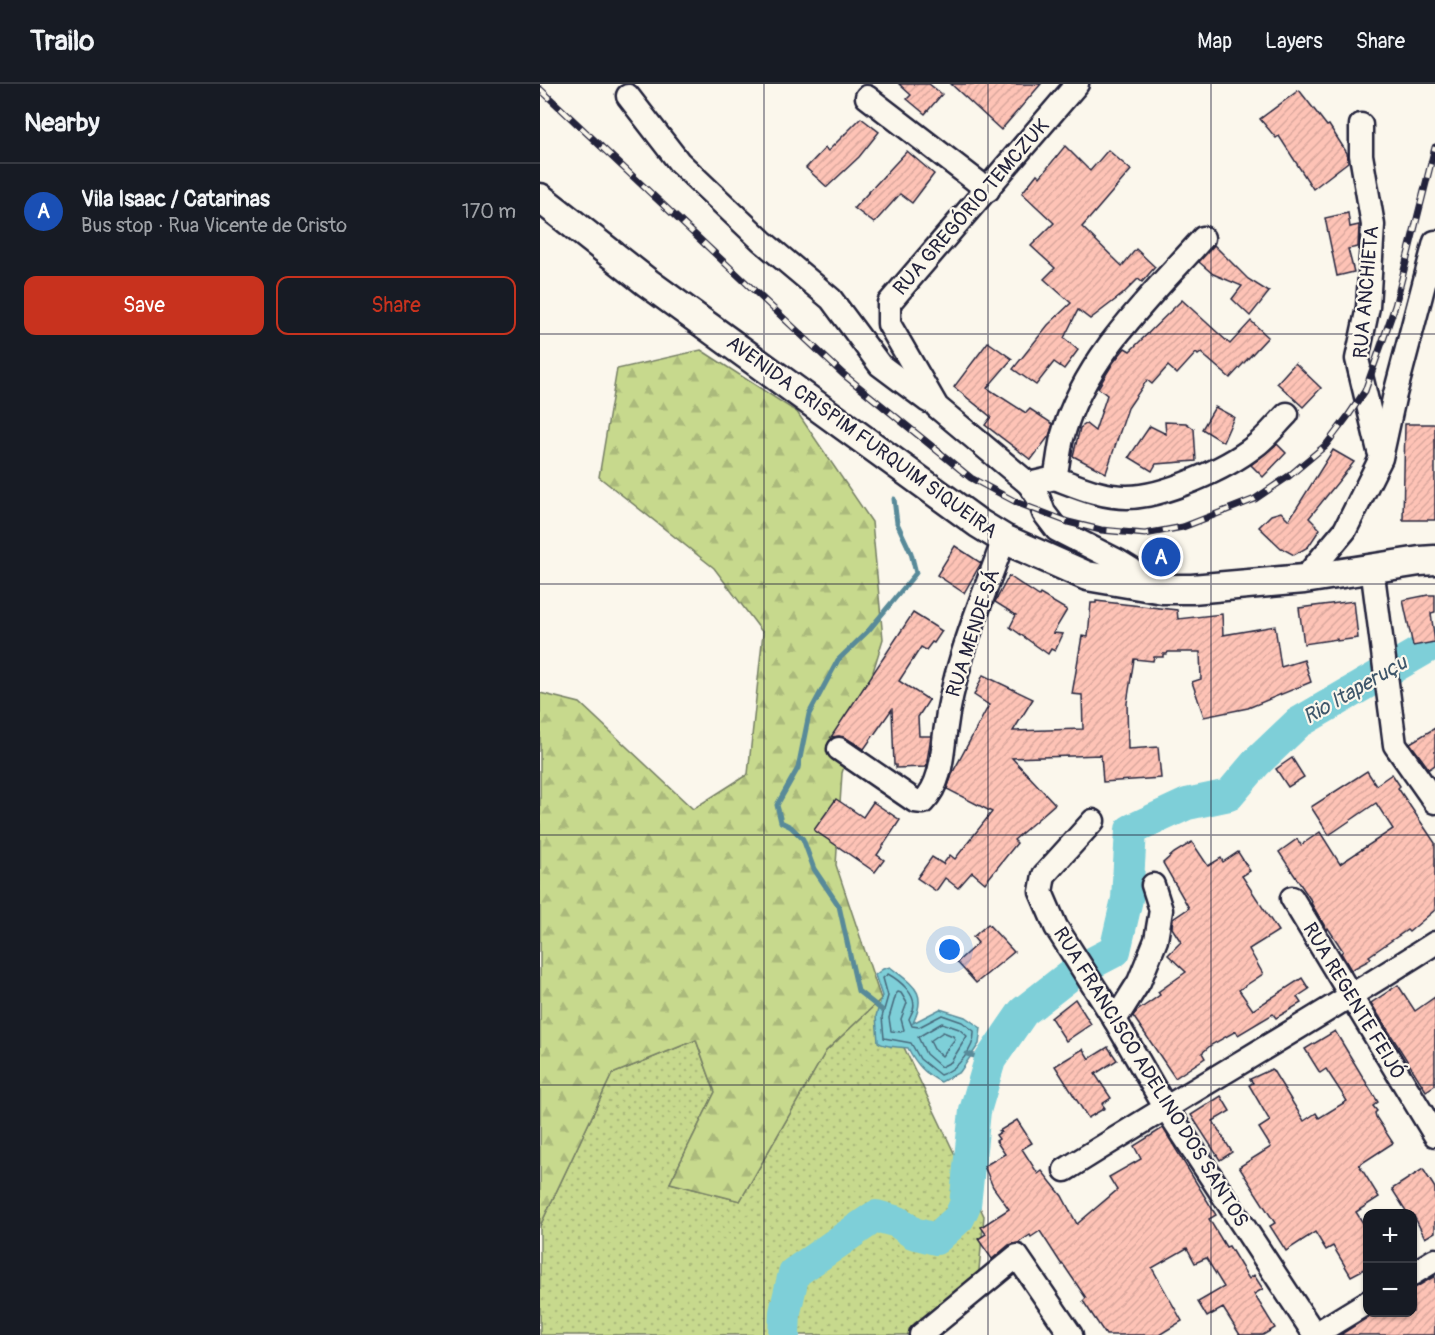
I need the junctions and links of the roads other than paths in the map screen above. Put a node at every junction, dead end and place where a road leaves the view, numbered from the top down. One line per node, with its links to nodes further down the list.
1 (1077, 84): 5 (street, RUA GREGÓRIO TEMCZUK)
2 (628, 96): 9 (street)
3 (867, 98): 5 (street)
4 (1361, 125): 11 (street, RUA ANCHIETA)
5 (988, 190): 9 (street, RUA GREGÓRIO TEMCZUK)
6 (540, 198): 14 (main road, AVENIDA CRISPIM FURQUIM SIQUEIRA)
7 (1203, 238): 12 (street)
8 (1435, 242): 11 (street)
9 (937, 408): 13 (street)
10 (1287, 414): 12 (street)
11 (1381, 458): 17 (street)
12 (1056, 478): 13 (street)
13 (1029, 484): 18 (street)
14 (1004, 539): 18 (main road, AVENIDA CRISPIM FURQUIM SIQUEIRA); 19 (street, RUA MENDE SÁ)
15 (1435, 560): 16 (main road, AVENIDA CRISPIM FURQUIM SIQUEIRA)
16 (1372, 567): 17 (main road, AVENIDA CRISPIM FURQUIM SIQUEIRA); 20 (street)
17 (1304, 579): 18 (main road, AVENIDA CRISPIM FURQUIM SIQUEIRA)
18 (1163, 589)
19 (839, 749)
20 (1435, 802)
21 (1093, 821): 26 (street, RUA FRANCISCO ADELINO DOS SANTOS)
22 (1153, 885): 26 (street)
23 (1292, 898): 25 (street, RUA REGENTE FEIJÓ)
24 (1435, 944): 25 (street)
25 (1351, 997): 27 (street); 28 (street, RUA REGENTE FEIJÓ)
26 (1115, 1020): 27 (street, RUA FRANCISCO ADELINO DOS SANTOS)
27 (1166, 1107): 29 (street); 35 (street, RUA FRANCISCO ADELINO DOS SANTOS)
28 (1435, 1135)
29 (1065, 1170)
30 (1435, 1260): 31 (street)
31 (1417, 1271)
32 (1363, 1305): 35 (street)
33 (921, 1335): 34 (street)
34 (1071, 1335)
35 (1315, 1335)

